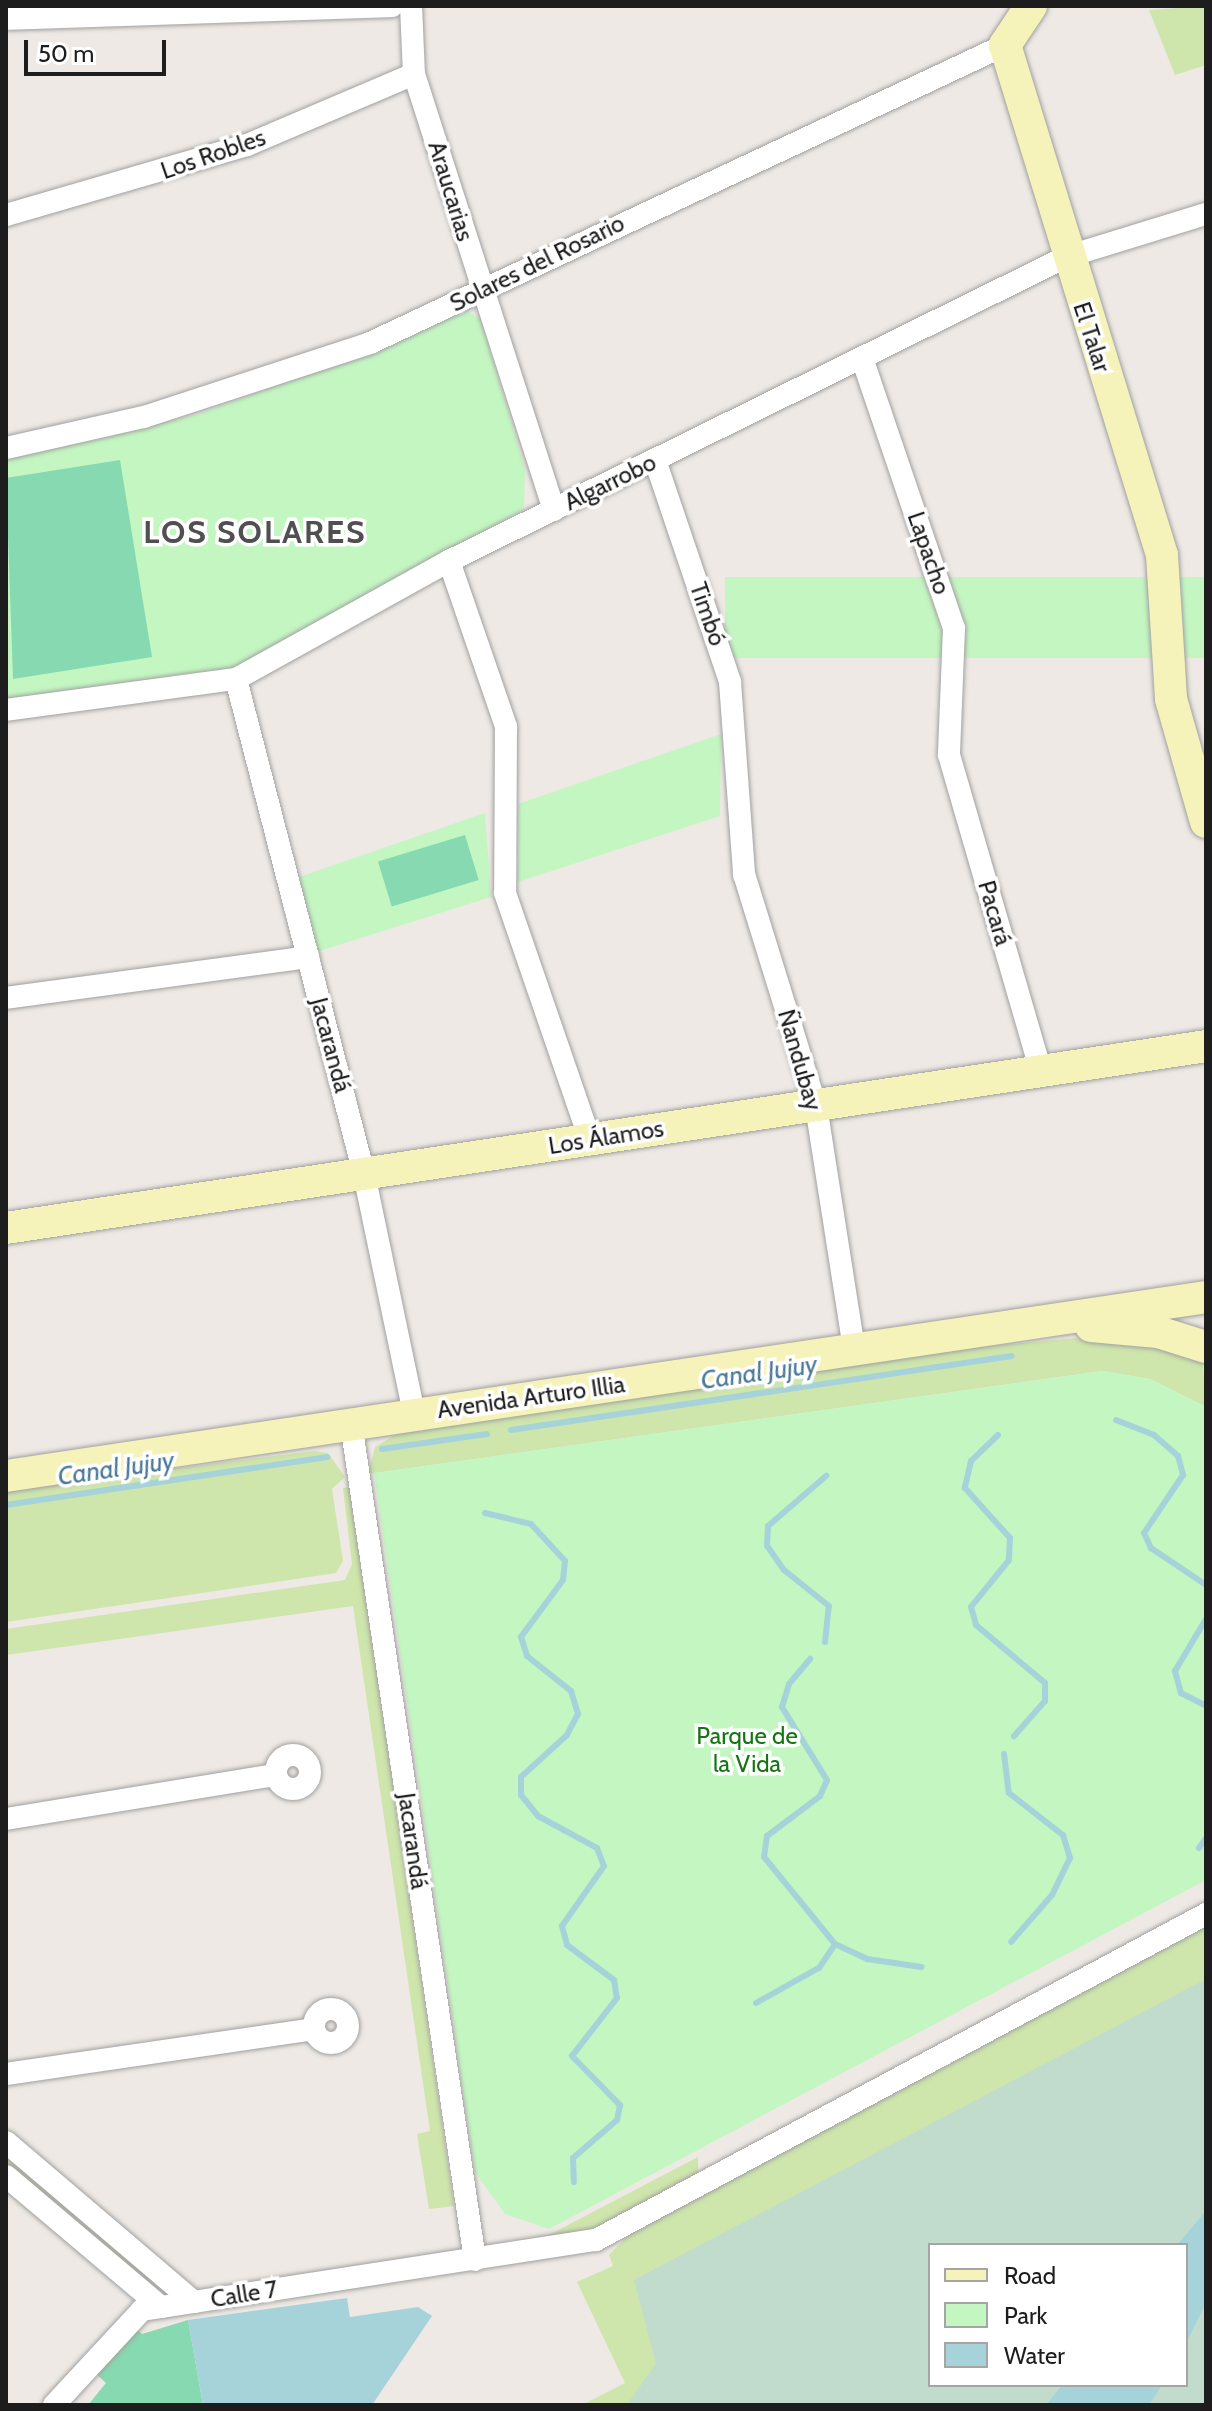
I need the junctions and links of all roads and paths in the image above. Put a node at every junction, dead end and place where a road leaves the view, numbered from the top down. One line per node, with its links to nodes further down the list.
1 (392, 6): 4 (street)
2 (411, 6): 6 (street, Araucarias)
3 (1031, 6): 5 (street)
4 (6, 19)
5 (1005, 45): 9 (street, El Talar); 10 (street, Solares del Rosario)
6 (414, 74): 8 (street, Los Robles); 10 (street, Araucarias)
7 (1206, 214): 9 (street, Algarrobo)
8 (6, 215)
9 (1066, 257): 11 (street, Algarrobo); 20 (street, El Talar)
10 (482, 290): 12 (street, Solares del Rosario); 14 (street, Araucarias)
11 (862, 358): 13 (street, Algarrobo); 18 (street, Lapacho)
12 (6, 448)
13 (655, 460): 14 (street, Algarrobo); 19 (street, Timbó)
14 (554, 510): 15 (street, Algarrobo)
15 (449, 561): 16 (street, Algarrobo); 26 (street)
16 (236, 679): 17 (street, Algarrobo); 21 (street, Jacarandá)
17 (6, 710)
18 (949, 755): 24 (street, Pacará)
19 (737, 773): 25 (street, Ñandubay)
20 (1206, 822)
21 (308, 957): 22 (street); 27 (street, Jacarandá)
22 (7, 994)
23 (1206, 1046): 24 (street, Los Álamos)
24 (1041, 1071): 25 (street, Los Álamos)
25 (816, 1106): 26 (street, Los Álamos); 32 (street, Ñandubay)
26 (590, 1140): 27 (street, Los Álamos)
27 (364, 1174): 28 (street, Los Álamos); 33 (street, Jacarandá)
28 (6, 1228)
29 (1206, 1297): 30 (street, Avenida Arturo Illia)
30 (1056, 1321): 31 (street, Avenida Arturo Illia); 32 (street, Avenida Arturo Illia)
31 (1206, 1347)
32 (854, 1350): 33 (street, Avenida Arturo Illia)
33 (414, 1414): 34 (street, Avenida Arturo Illia)
34 (351, 1423): 35 (street, Avenida Arturo Illia); 43 (street, Jacarandá)
35 (6, 1476)
36 (275, 1775): 37 (street)
37 (6, 1819)
38 (1206, 1914): 43 (street, Calle 7)
39 (314, 2029): 40 (street)
40 (6, 2074)
41 (6, 2142): 44 (street)
42 (6, 2176): 45 (street)
43 (475, 2260): 44 (street, Calle 7)
44 (194, 2302): 45 (street, Calle 7)
45 (161, 2307): 46 (street, Calle 7)
46 (54, 2405)

